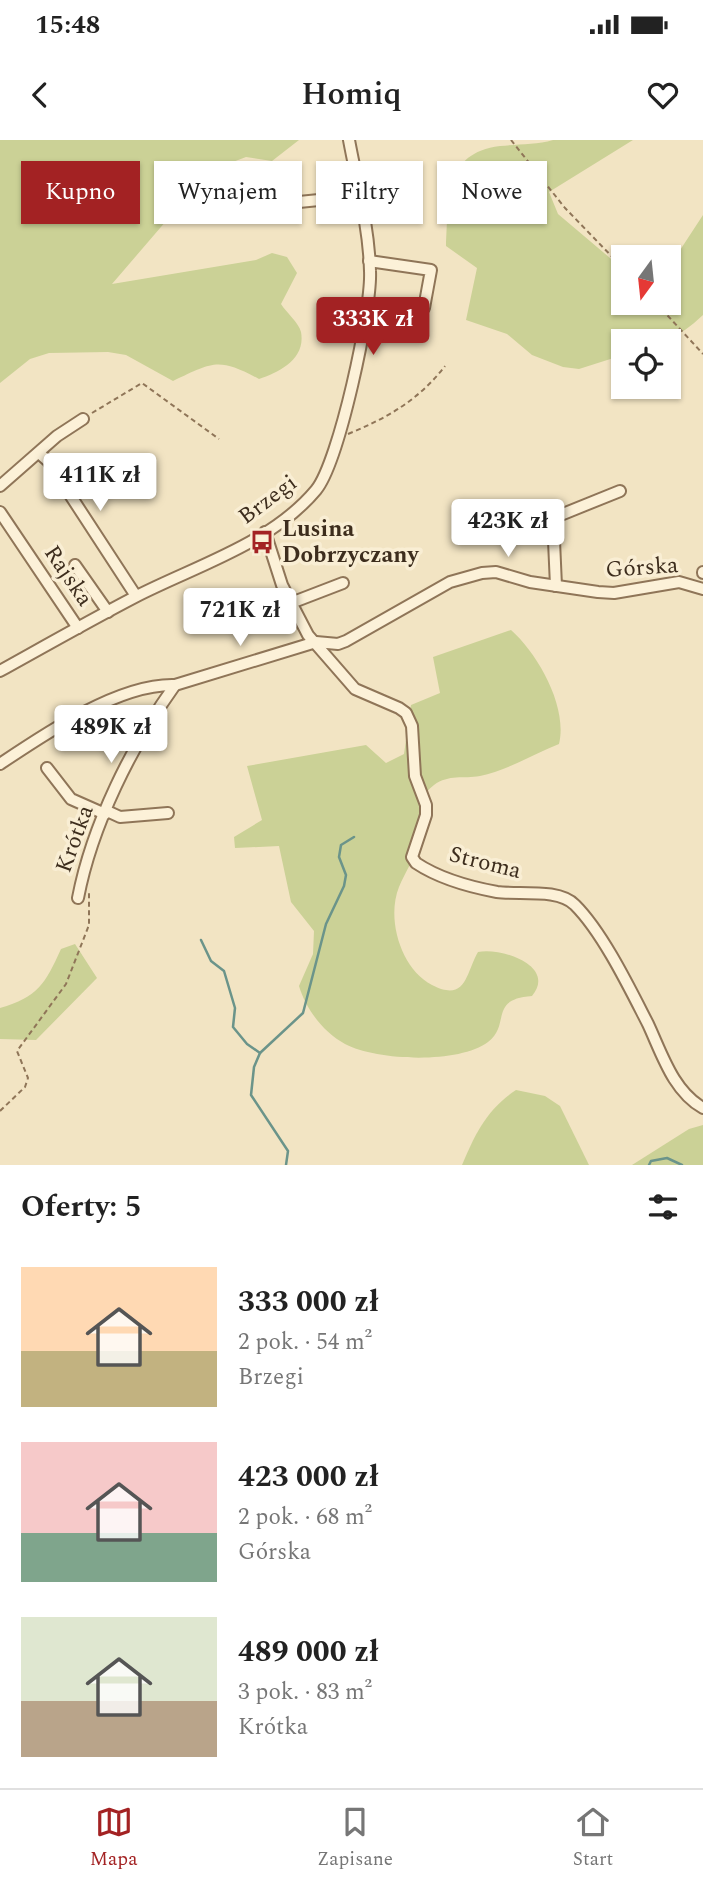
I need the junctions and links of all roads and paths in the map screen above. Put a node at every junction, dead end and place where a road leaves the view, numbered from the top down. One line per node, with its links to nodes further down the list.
1 (349, 140): 3 (street, Brzegi)
2 (511, 140): 5 (path)
3 (353, 161)
4 (363, 224): 6 (street, Brzegi)
5 (611, 256)
6 (369, 261): 7 (street); 13 (street, Brzegi)
7 (424, 308)
8 (667, 315): 9 (path)
9 (703, 354)
10 (445, 366): 13 (path)
11 (83, 419): 12 (path); 14 (street)
12 (219, 439)
13 (338, 439): 18 (street, Brzegi)
14 (39, 453): 15 (street); 23 (street)
15 (0, 486)
16 (620, 491): 21 (street)
17 (0, 512): 26 (street, Rajska)
18 (265, 532): 23 (street, Brzegi); 24 (street, Stroma)
19 (75, 565): 25 (street)
20 (343, 583): 24 (street)
21 (556, 586): 22 (street, Górska); 27 (street, Górska)
22 (703, 589)
23 (136, 596): 25 (street, Brzegi)
24 (291, 603): 27 (street, Stroma)
25 (108, 612): 26 (street, Brzegi)
26 (78, 628): 28 (street, Brzegi)
27 (316, 642): 29 (street, Górska); 36 (street, Stroma)
28 (0, 671)
29 (175, 685): 30 (street, Górska); 32 (street, Krótka)
30 (0, 764)
31 (47, 768): 32 (street)
32 (106, 812): 33 (street); 35 (street, Krótka)
33 (168, 813)
34 (89, 892): 37 (path)
35 (78, 898)
36 (703, 1108)
37 (0, 1111)

